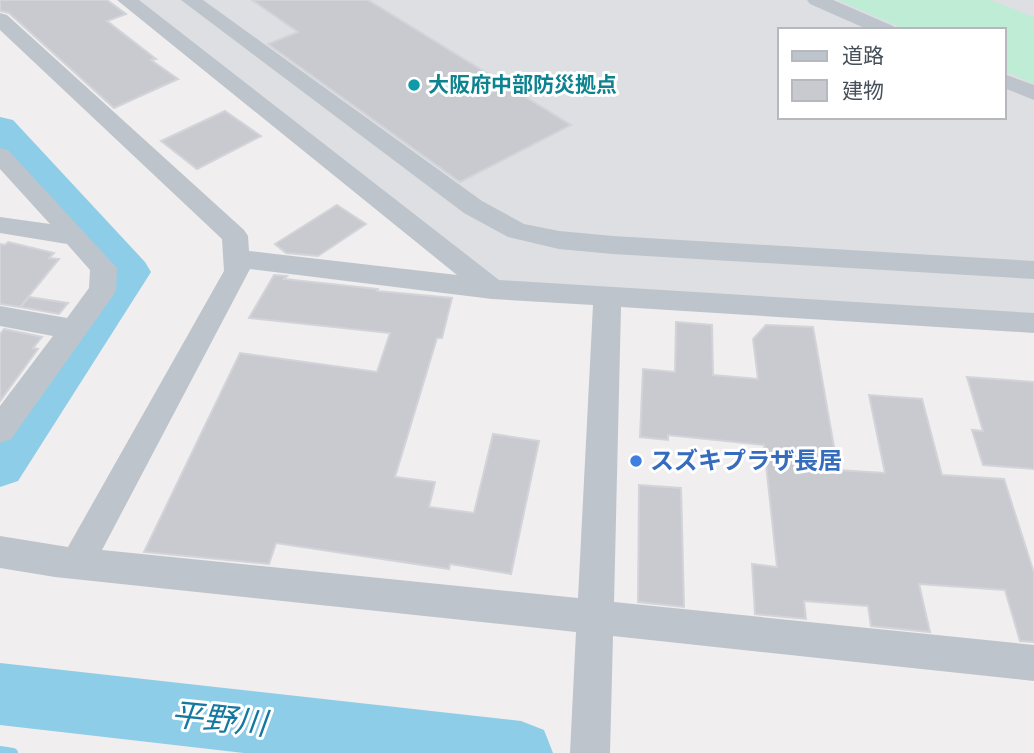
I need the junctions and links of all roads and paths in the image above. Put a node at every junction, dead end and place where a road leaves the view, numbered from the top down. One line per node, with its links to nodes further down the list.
1 (127, 0): 13 (street)
2 (191, 0): 12 (street)
3 (817, 0): 5 (street)
4 (0, 19): 11 (street)
5 (881, 28)
6 (1006, 81): 7 (street)
7 (1034, 93)
8 (0, 155): 10 (street)
9 (0, 225): 10 (street)
10 (75, 237): 17 (street)
11 (236, 258): 13 (street); 21 (street)
12 (1034, 270)
13 (492, 289): 14 (street)
14 (607, 297): 16 (street); 22 (street)
15 (0, 316): 17 (street)
16 (1034, 323)
17 (73, 329): 18 (street)
18 (12, 394): 19 (street)
19 (0, 430)
20 (0, 552): 21 (street)
21 (66, 562): 22 (street)
22 (594, 619): 23 (street); 24 (street)
23 (1034, 663)
24 (590, 753)

